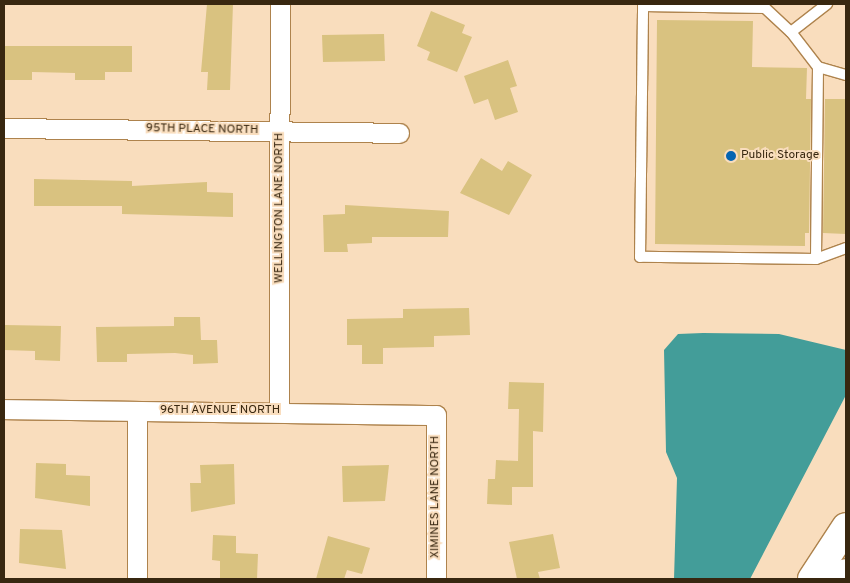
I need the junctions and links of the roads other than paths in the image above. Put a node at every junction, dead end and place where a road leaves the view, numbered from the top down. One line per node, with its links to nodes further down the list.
1 (280, 4): 7 (street, WELLINGTON LANE NORTH)
2 (827, 4): 3 (lane)
3 (791, 32): 4 (lane); 10 (lane)
4 (818, 67): 5 (lane); 10 (lane)
5 (846, 75)
6 (4, 128): 7 (street, 95TH PLACE NORTH)
7 (280, 130): 8 (street, 95TH PLACE NORTH); 13 (street, WELLINGTON LANE NORTH)
8 (399, 133)
9 (846, 248): 10 (lane)
10 (816, 259)
11 (4, 409): 12 (street, 96TH AVENUE NORTH)
12 (138, 411): 13 (street, 96TH AVENUE NORTH); 17 (street)
13 (280, 412): 14 (street, 96TH AVENUE NORTH)
14 (436, 415): 18 (street, XIMINES LANE NORTH)
15 (846, 527): 19 (highway)
16 (846, 573): 20 (highway)
17 (137, 579)
18 (436, 579)
19 (812, 579)
20 (842, 579)

